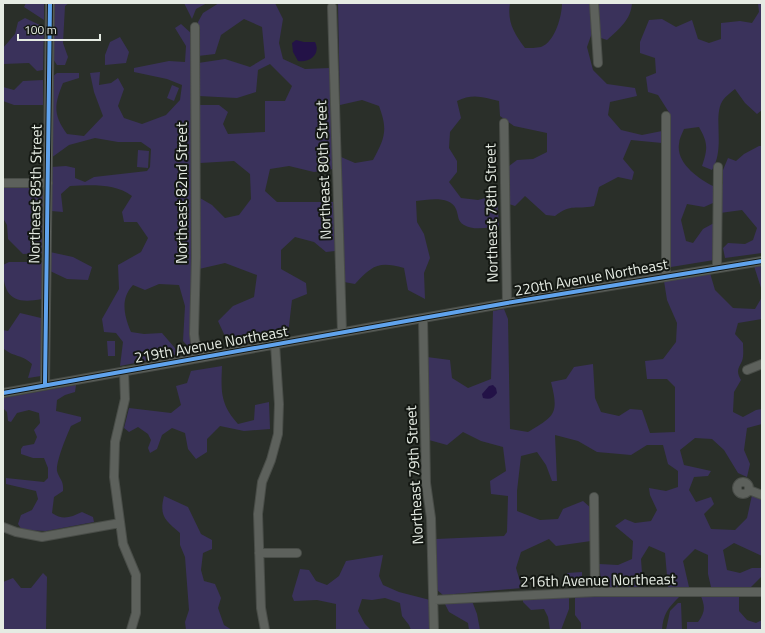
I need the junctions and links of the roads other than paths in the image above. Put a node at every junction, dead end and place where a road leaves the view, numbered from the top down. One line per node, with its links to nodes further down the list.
1 (50, 3): 10 (street, Northeast 85th Street)
2 (594, 3): 5 (street)
3 (332, 7): 16 (street, Northeast 80th Street)
4 (195, 27): 18 (street, Northeast 82nd Street)
5 (598, 63)
6 (666, 116): 13 (street)
7 (504, 123): 14 (street, Northeast 78th Street)
8 (718, 167): 12 (street)
9 (3, 183): 10 (street)
10 (48, 183): 22 (street, Northeast 85th Street)
11 (762, 261): 12 (street, 220th Avenue Northeast)
12 (718, 267): 13 (street, 220th Avenue Northeast)
13 (666, 276): 14 (street, 220th Avenue Northeast)
14 (506, 303): 15 (street, 220th Avenue Northeast)
15 (423, 318): 16 (street, 219th Avenue Northeast); 33 (street, Northeast 79th Street)
16 (342, 332): 17 (street, 219th Avenue Northeast)
17 (275, 344): 18 (street, 219th Avenue Northeast); 29 (street)
18 (204, 356): 21 (street, 219th Avenue Northeast)
19 (762, 364): 20 (street)
20 (747, 370)
21 (124, 372): 22 (street, 219th Avenue Northeast); 27 (street)
22 (45, 385): 23 (street, 219th Avenue Northeast)
23 (3, 392)
24 (749, 490): 25 (street)
25 (762, 495)
26 (594, 496): 31 (street)
27 (120, 523): 28 (street); 34 (street)
28 (3, 527)
29 (259, 553): 30 (street); 35 (street)
30 (297, 553)
31 (595, 592): 32 (street, 216th Avenue Northeast); 33 (street, 216th Avenue Northeast)
32 (762, 592)
33 (434, 600): 36 (street, Northeast 79th Street)
34 (131, 630)
35 (265, 630)
36 (434, 630)

